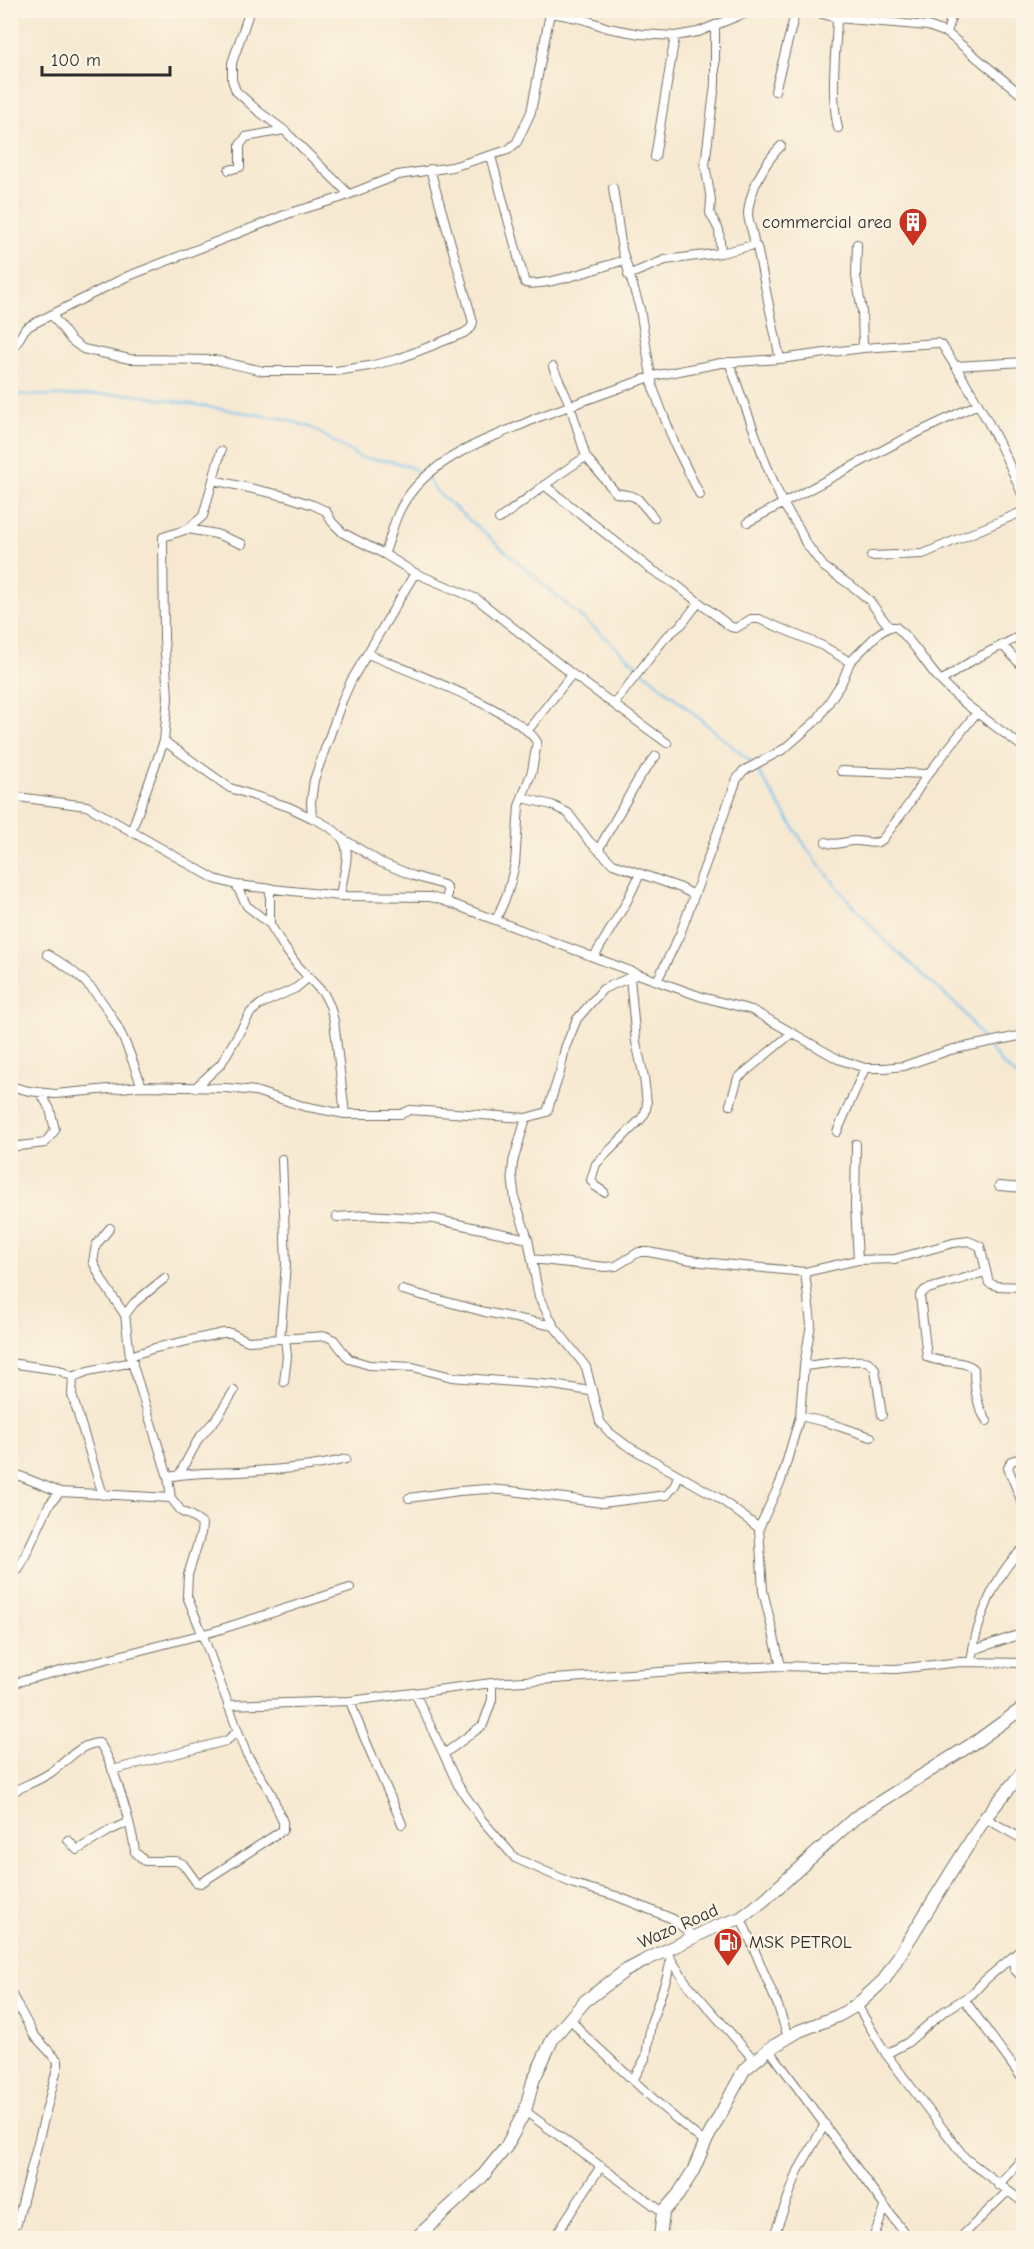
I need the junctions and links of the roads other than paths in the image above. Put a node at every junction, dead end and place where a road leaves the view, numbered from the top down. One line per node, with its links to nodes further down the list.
1 (250, 10): 18 (street)
2 (537, 10): 8 (street)
3 (758, 10): 12 (street)
4 (796, 10): 15 (street)
5 (807, 10): 10 (street)
6 (875, 10): 11 (street)
7 (953, 10): 13 (street)
8 (550, 13): 9 (street); 20 (street)
9 (584, 15): 14 (street)
10 (837, 18): 11 (street); 17 (street)
11 (874, 21): 13 (street)
12 (715, 26): 14 (street); 28 (street)
13 (947, 33): 16 (street)
14 (675, 36): 21 (street)
15 (775, 91)
16 (1023, 97)
17 (838, 128)
18 (284, 130): 23 (street); 25 (street)
19 (781, 146): 27 (street)
20 (491, 156): 22 (street); 29 (street)
21 (655, 158)
22 (430, 169): 25 (street); 31 (street)
23 (229, 170)
24 (613, 188): 29 (street)
25 (349, 194): 31 (street)
26 (856, 244): 33 (street)
27 (754, 245): 28 (street); 34 (street)
28 (721, 253): 30 (street)
29 (625, 260): 30 (street)
30 (628, 275): 39 (street)
31 (52, 315): 32 (street)
32 (15, 346)
33 (863, 348): 34 (street); 37 (street)
34 (780, 359): 35 (street)
35 (729, 362): 39 (street); 49 (street)
36 (1023, 362): 37 (street)
37 (956, 366): 40 (street)
38 (553, 367): 41 (street)
39 (652, 376): 41 (street); 47 (street)
40 (978, 404): 44 (street); 49 (street)
41 (570, 405): 43 (street); 56 (street)
42 (221, 451): 45 (street)
43 (586, 457): 46 (street); 51 (street)
44 (1019, 477): 48 (street)
45 (213, 480): 54 (street); 56 (street)
46 (544, 485): 52 (street); 59 (street)
47 (700, 495)
48 (1023, 499)
49 (783, 504): 53 (street); 60 (street)
50 (1023, 511): 57 (street)
51 (654, 518)
52 (498, 519)
53 (748, 522)
54 (188, 529): 55 (street); 71 (street)
55 (242, 544)
56 (384, 554): 58 (street)
57 (871, 556)
58 (415, 573): 63 (street); 66 (street)
59 (699, 602): 64 (street); 68 (street)
60 (889, 627): 64 (street); 67 (street)
61 (1023, 634): 62 (street)
62 (1003, 646): 65 (street); 67 (street)
63 (368, 654): 70 (street); 79 (street)
64 (850, 662): 87 (street)
65 (1023, 668)
66 (572, 674): 68 (street); 70 (street)
67 (941, 681): 69 (street)
68 (614, 704): 72 (street)
69 (977, 712): 73 (street); 76 (street)
70 (528, 730): 78 (street)
71 (164, 741): 79 (street); 80 (street)
72 (667, 743)
73 (1023, 747)
74 (656, 756): 83 (street)
75 (841, 771): 76 (street)
76 (928, 774): 82 (street)
77 (10, 796): 80 (street)
78 (523, 798): 83 (street); 90 (street)
79 (312, 818): 81 (street)
80 (132, 832): 85 (street)
81 (345, 840): 88 (street); 89 (street)
82 (826, 842)
83 (598, 850): 84 (street)
84 (640, 874): 87 (street); 93 (street)
85 (236, 885): 86 (street); 91 (street)
86 (270, 888): 88 (street); 91 (street)
87 (694, 895): 96 (street)
88 (340, 896): 89 (street)
89 (447, 901): 90 (street)
90 (496, 920): 93 (street)
91 (270, 924): 95 (street)
92 (47, 954): 101 (street)
93 (594, 957): 94 (street)
94 (634, 975): 96 (street); 106 (street); 113 (street)
95 (308, 978): 102 (street); 105 (street)
96 (657, 981): 97 (street)
97 (792, 1033): 99 (street); 104 (street)
98 (1023, 1035): 99 (street)
99 (866, 1068): 107 (street)
100 (10, 1086): 103 (street)
101 (142, 1086): 102 (street); 103 (street)
102 (197, 1086): 105 (street)
103 (40, 1092): 109 (street)
104 (730, 1105)
105 (345, 1114): 106 (street)
106 (526, 1118): 116 (street)
107 (837, 1132)
108 (856, 1144): 118 (street)
109 (10, 1147)
110 (282, 1159): 126 (street)
111 (999, 1186): 112 (street)
112 (1023, 1188)
113 (604, 1192)
114 (337, 1217): 116 (street)
115 (110, 1227): 124 (street)
116 (528, 1239): 117 (street)
117 (532, 1259): 119 (street); 125 (street)
118 (858, 1260): 119 (street); 120 (street)
119 (804, 1272): 129 (street)
120 (985, 1272): 122 (street); 136 (street)
121 (165, 1278): 124 (street)
122 (1023, 1287)
123 (402, 1290): 125 (street)
124 (125, 1315): 127 (street)
125 (554, 1326): 133 (street)
126 (282, 1339): 127 (street); 131 (street); 133 (street)
127 (131, 1359): 130 (street); 143 (street)
128 (10, 1363): 130 (street)
129 (804, 1366): 134 (street); 135 (street)
130 (72, 1377): 145 (street)
131 (284, 1382)
132 (234, 1391): 141 (street)
133 (590, 1391): 142 (street)
134 (882, 1415)
135 (800, 1416): 137 (street); 149 (street)
136 (987, 1421)
137 (871, 1437)
138 (1023, 1456): 148 (street)
139 (346, 1459): 141 (street)
140 (10, 1472): 144 (street)
141 (179, 1475): 143 (street)
142 (678, 1475): 147 (street); 149 (street)
143 (168, 1477): 146 (street)
144 (60, 1492): 145 (street); 152 (street)
145 (103, 1495): 146 (street)
146 (171, 1498): 155 (street)
147 (409, 1498)
148 (1023, 1507)
149 (759, 1528): 160 (street)
150 (1023, 1548): 157 (street)
151 (10, 1562): 152 (street)
152 (19, 1569): 153 (street)
153 (10, 1576)
154 (350, 1588): 155 (street)
155 (202, 1633): 162 (street); 165 (street)
156 (1023, 1633): 157 (street)
157 (973, 1650): 158 (street)
158 (971, 1662): 159 (street); 160 (street)
159 (1023, 1663)
160 (781, 1666): 161 (street)
161 (492, 1683): 163 (street); 168 (street)
162 (10, 1684)
163 (415, 1693): 164 (street); 168 (street)
164 (350, 1701): 165 (street); 174 (street)
165 (228, 1705): 167 (street)
166 (1023, 1707): 177 (main road, Wazo Road)
167 (237, 1732): 169 (street); 173 (street)
168 (444, 1754): 178 (street)
169 (112, 1770): 171 (street); 173 (street)
170 (1023, 1770): 172 (main road)
171 (10, 1793)
172 (985, 1818): 176 (street); 185 (main road)
173 (128, 1822): 175 (street)
174 (402, 1824)
175 (68, 1840)
176 (1023, 1840)
177 (741, 1918): 178 (main road, Wazo Road); 187 (street)
178 (694, 1937): 180 (main road, Wazo Road)
179 (1023, 1947): 181 (street)
180 (668, 1954): 186 (main road, Wazo Road); 190 (street); 191 (street)
181 (1014, 1956): 182 (street); 184 (street)
182 (1023, 1979)
183 (10, 1991): 203 (street)
184 (964, 1999): 189 (street); 192 (street)
185 (857, 2005): 187 (main road); 189 (street)
186 (570, 2018): 191 (street); 193 (main road, Wazo Road)
187 (788, 2037): 188 (main road)
188 (769, 2049): 190 (main road); 194 (street)
189 (886, 2054): 198 (street)
190 (755, 2061): 195 (main road)
191 (633, 2080): 195 (street)
192 (1023, 2081)
193 (525, 2111): 197 (street); 204 (main road, Wazo Road)
194 (825, 2124): 201 (street); 207 (street)
195 (705, 2143): 202 (main road)
196 (1023, 2157): 198 (street)
197 (601, 2166): 202 (street); 205 (street)
198 (998, 2185): 199 (street)
199 (1007, 2192): 200 (street); 210 (street)
200 (1023, 2203)
201 (885, 2208): 208 (street); 209 (street)
202 (663, 2212): 206 (main road)
203 (17, 2223)
204 (416, 2238)
205 (554, 2238)
206 (660, 2238)
207 (773, 2238)
208 (873, 2238)
209 (908, 2238)
210 (960, 2238)

